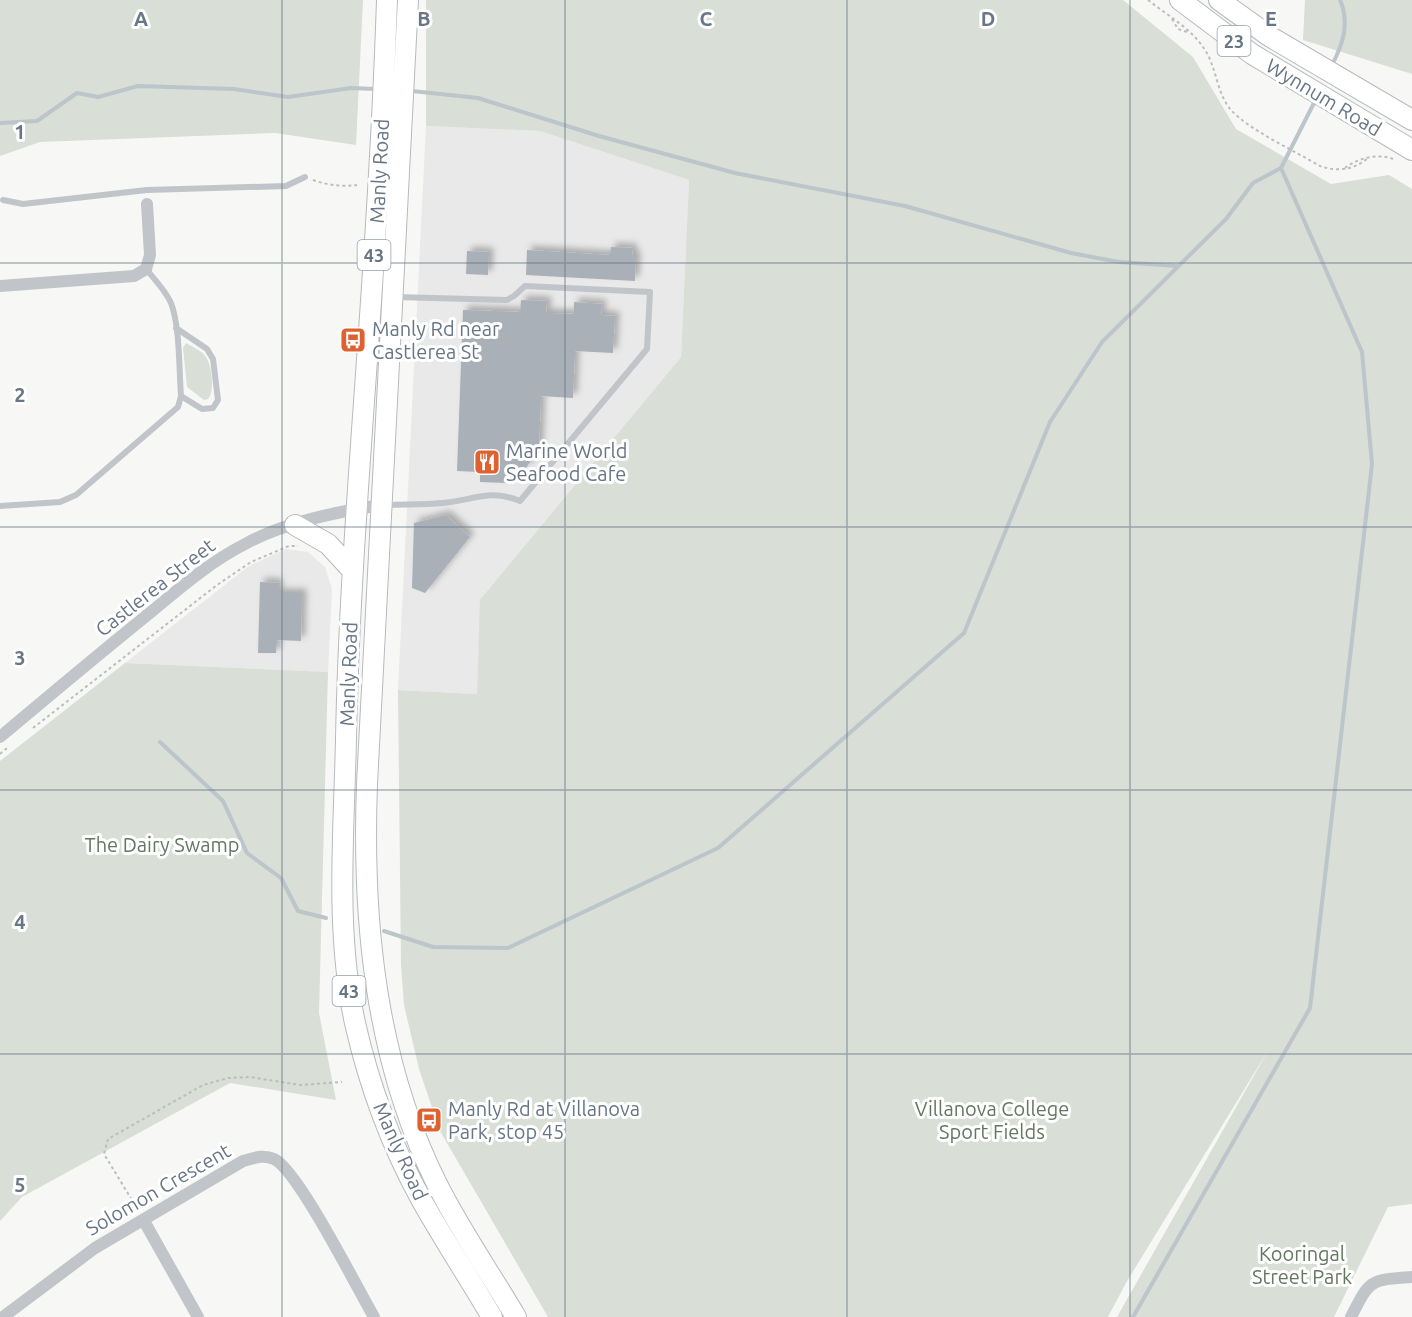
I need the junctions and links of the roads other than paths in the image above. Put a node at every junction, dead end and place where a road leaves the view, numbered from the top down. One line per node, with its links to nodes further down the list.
1 (387, 0): 18 (main road, Manly Road / 43)
2 (408, 0): 13 (main road, Manly Road / 43)
3 (1180, 0): 6 (main road, Wynnum Road / 23)
4 (1219, 0): 5 (main road, Wynnum Road / 23)
5 (1412, 120)
6 (1406, 156)
7 (305, 177): 8 (lane)
8 (147, 189): 9 (lane); 10 (lane)
9 (3, 200)
10 (147, 204): 11 (street)
11 (146, 269): 12 (street); 14 (lane)
12 (0, 286)
13 (392, 297): 16 (main road, Manly Road / 43); 16 (lane)
14 (176, 328): 15 (lane); 15 (lane)
15 (182, 396): 17 (lane)
16 (382, 505): 18 (street, Castlerea Street); 28 (main road, Manly Road / 43)
17 (0, 506)
18 (356, 509): 19 (street, Castlerea Street); 20 (main road, Manly Road / 43)
19 (295, 525): 20 (main road); 21 (street, Castlerea Street)
20 (352, 570): 27 (main road, Manly Road / 43)
21 (0, 736)
22 (144, 1221): 24 (street, Solomon Crescent); 25 (street); 26 (street, Solomon Crescent)
23 (1412, 1276): 29 (street)
24 (3, 1317)
25 (198, 1317)
26 (374, 1317)
27 (492, 1317)
28 (516, 1317)
29 (1352, 1317)

